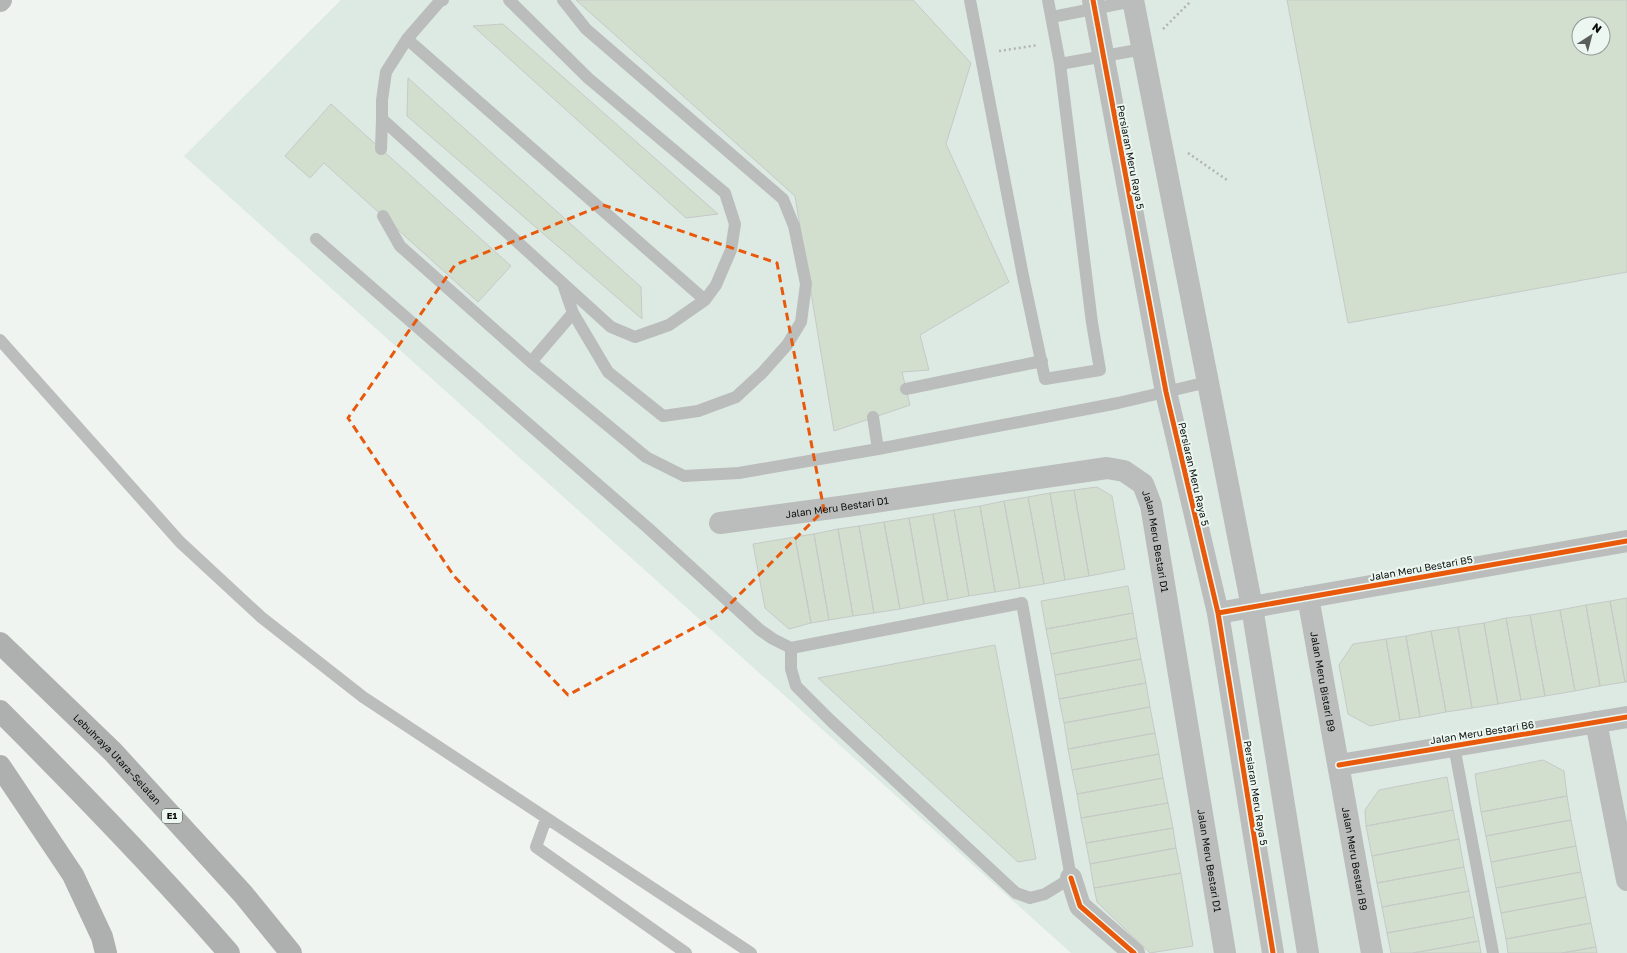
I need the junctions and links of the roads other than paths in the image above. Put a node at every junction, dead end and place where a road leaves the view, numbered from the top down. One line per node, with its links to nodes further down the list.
1 (443, 0): 9 (lane)
2 (509, 0): 18 (lane)
3 (563, 0): 19 (lane)
4 (970, 0): 22 (lane)
5 (1048, 0): 8 (lane)
6 (1133, 0): 7 (lane); 10 (street)
7 (1094, 4): 8 (lane); 11 (street, Persiaran Meru Raya 5)
8 (1052, 17): 12 (lane)
9 (407, 39): 13 (lane); 18 (lane)
10 (1143, 49): 11 (lane); 23 (street)
11 (1103, 56): 12 (lane); 25 (street, Persiaran Meru Raya 5)
12 (1060, 64): 22 (lane)
13 (382, 118): 14 (lane); 17 (lane)
14 (381, 149)
15 (382, 216): 21 (lane)
16 (316, 239): 34 (lane)
17 (563, 283): 18 (lane); 19 (lane)
18 (705, 300)
19 (573, 313): 21 (lane)
20 (0, 340): 41 (lane)
21 (531, 362): 27 (lane)
22 (1042, 362): 24 (lane)
23 (1208, 382): 25 (lane); 31 (street)
24 (906, 389)
25 (1166, 392): 27 (lane); 32 (street, Persiaran Meru Raya 5)
26 (873, 417): 27 (lane)
27 (878, 449)
28 (720, 523): 50 (street, Jalan Meru Bestari D1)
29 (1627, 541): 30 (street, Jalan Meru Bestari B5)
30 (1308, 597): 31 (street, Jalan Meru Bestari B5); 39 (street, Jalan Meru Bistari B9)
31 (1252, 607): 32 (street, Jalan Meru Bestari B5); 52 (street)
32 (1218, 613): 51 (street, Persiaran Meru Raya 5)
33 (0, 643): 46 (highway, Lebuhraya Utara–Selatan / E1)
34 (791, 648): 42 (lane); 42 (lane)
35 (0, 711): 45 (highway)
36 (1627, 717): 37 (street, Jalan Meru Bestari B6)
37 (1596, 722): 38 (street, Jalan Meru Bestari B6); 43 (street)
38 (1454, 746): 39 (street, Jalan Meru Bestari B6); 54 (lane)
39 (1339, 765): 53 (street, Jalan Meru Bestari B9)
40 (0, 766): 44 (highway)
41 (546, 819): 47 (lane); 48 (lane)
42 (1071, 878): 49 (street)
43 (1627, 880)
44 (106, 953)
45 (229, 953)
46 (291, 953)
47 (686, 953)
48 (751, 953)
49 (1134, 953)
50 (1225, 953)
51 (1273, 953)
52 (1308, 953)
53 (1372, 953)
54 (1493, 953)

